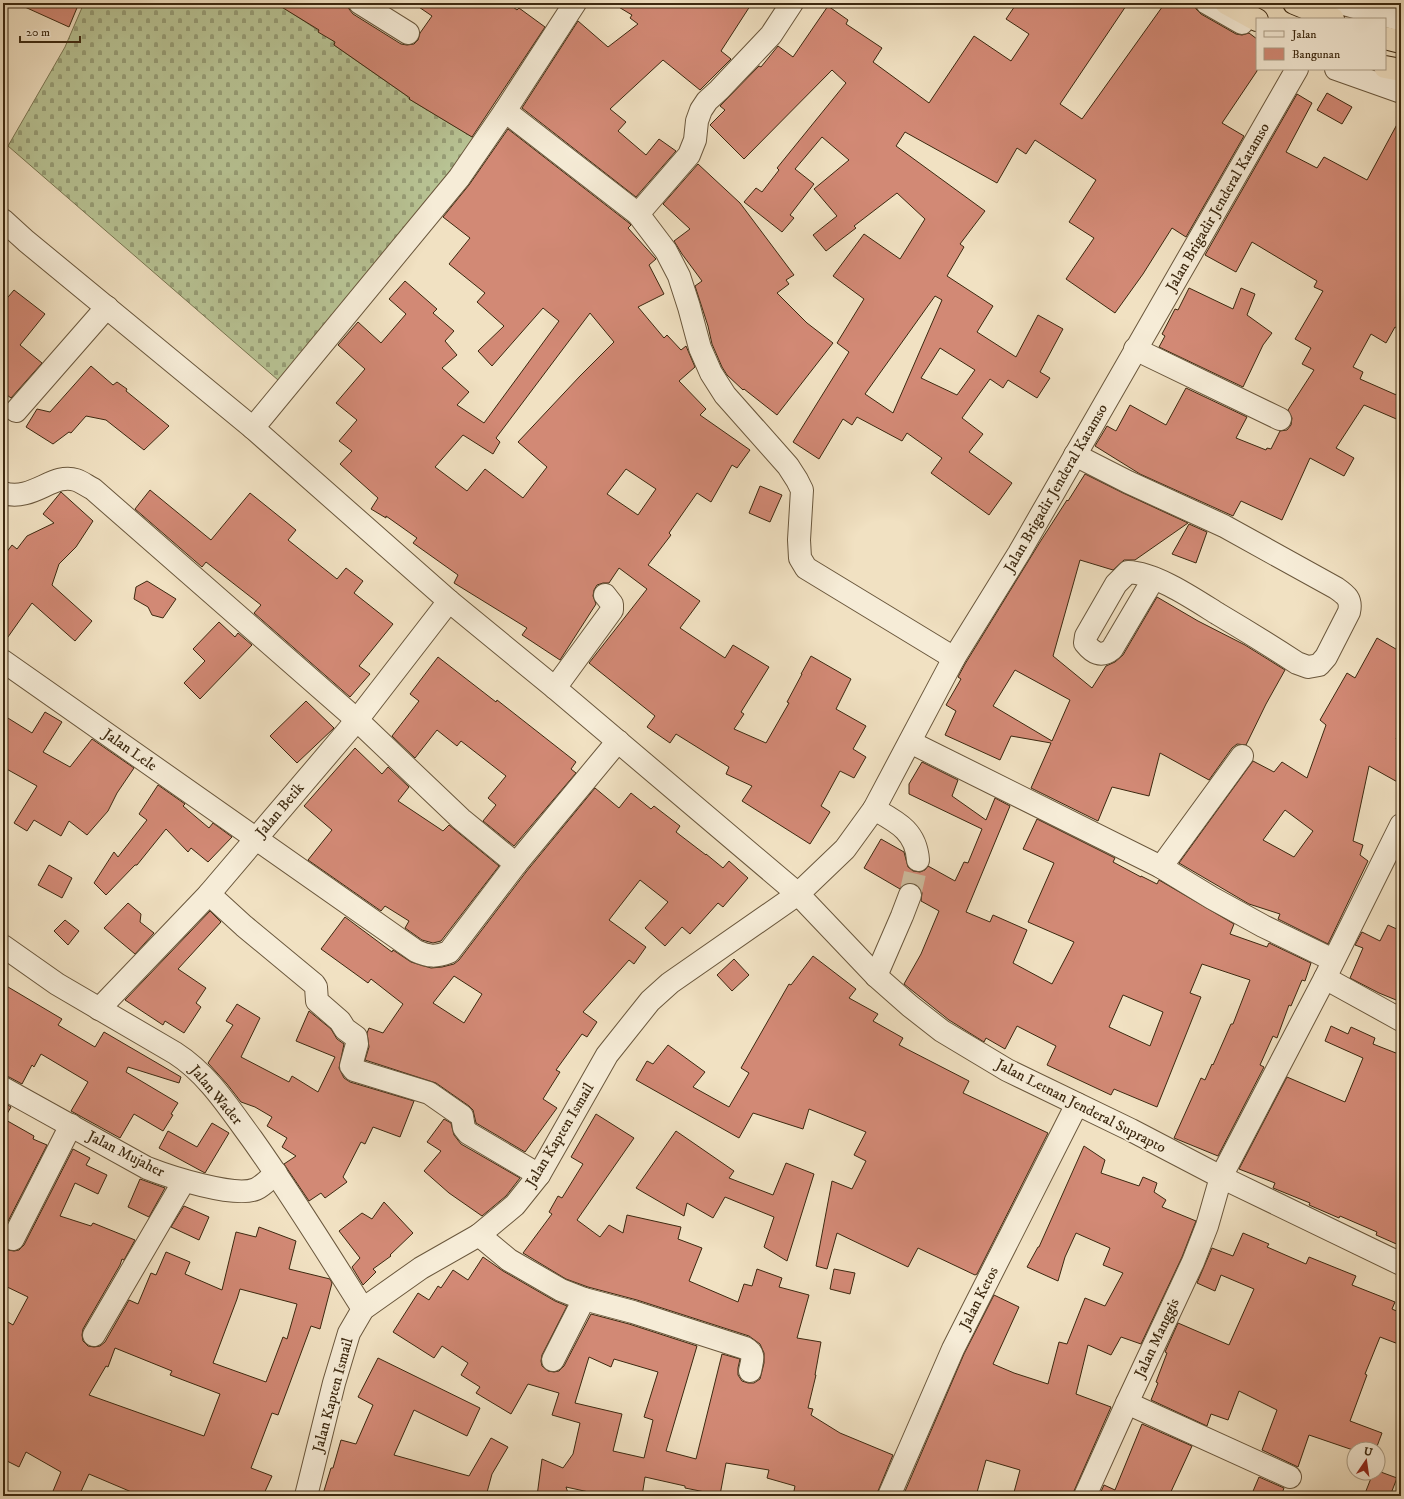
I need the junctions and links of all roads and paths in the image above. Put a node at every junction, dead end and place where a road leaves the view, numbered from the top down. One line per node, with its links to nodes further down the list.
1 (360, 3): 11 (street)
2 (574, 3): 19 (street)
3 (792, 3): 20 (street)
4 (1207, 3): 10 (street)
5 (1226, 3): 8 (highway)
6 (1294, 3): 7 (highway)
7 (1341, 8): 9 (street)
8 (1256, 19)
9 (1401, 20)
10 (1256, 30)
11 (408, 32)
12 (1386, 38): 13 (highway)
13 (1401, 42)
14 (1386, 67): 17 (highway)
15 (1296, 70): 23 (street, Jalan Brigadir Jenderal Katamso)
16 (1339, 70): 18 (street)
17 (1401, 70)
18 (1401, 92)
19 (506, 111): 20 (street); 26 (street)
20 (638, 214): 34 (street)
21 (3, 220): 22 (street, Jalan Letnan Jenderal Suprapto)
22 (107, 307): 24 (street); 26 (street, Jalan Letnan Jenderal Suprapto)
23 (1135, 349): 25 (street); 27 (street, Jalan Brigadir Jenderal Katamso)
24 (16, 411)
25 (1280, 419)
26 (253, 428): 31 (street, Jalan Letnan Jenderal Suprapto)
27 (1075, 455): 29 (street); 34 (street, Jalan Brigadir Jenderal Katamso)
28 (3, 493): 37 (street)
29 (1154, 578): 32 (street); 33 (street)
30 (605, 595): 36 (street)
31 (449, 601): 36 (street, Jalan Letnan Jenderal Suprapto); 37 (street, Jalan Betik)
32 (1105, 603): 33 (street); 33 (street)
33 (1132, 617)
34 (954, 658): 39 (street, Jalan Brigadir Jenderal Katamso)
35 (3, 661): 43 (street, Jalan Lele)
36 (555, 688): 38 (street, Jalan Letnan Jenderal Suprapto)
37 (357, 720): 43 (street, Jalan Betik); 45 (street)
38 (618, 741): 45 (street, Jalan Lele); 48 (street, Jalan Letnan Jenderal Suprapto)
39 (910, 742): 41 (street, Jalan Brigadir Jenderal Katamso); 46 (street)
40 (1242, 756): 46 (street)
41 (874, 809): 44 (street); 48 (street, Jalan Brigadir Jenderal Katamso)
42 (1401, 825): 51 (street, Jalan Manggis)
43 (256, 839): 45 (street, Jalan Lele); 47 (street, Jalan Betik)
44 (918, 860)
45 (516, 864)
46 (1161, 867): 51 (street)
47 (209, 894): 53 (street, Jalan Betik); 59 (street)
48 (798, 894): 52 (street, Jalan Letnan Jenderal Suprapto); 59 (street, Jalan Kapten Ismail)
49 (910, 895): 52 (street)
50 (3, 946): 53 (street, Jalan Wader)
51 (1329, 969): 54 (street); 60 (street, Jalan Manggis)
52 (876, 976): 56 (street, Jalan Letnan Jenderal Suprapto)
53 (99, 1010): 58 (street, Jalan Wader)
54 (1401, 1020)
55 (3, 1088): 57 (street, Jalan Mujaher)
56 (1077, 1104): 60 (street, Jalan Letnan Jenderal Suprapto); 73 (street, Jalan Ketos)
57 (71, 1126): 61 (street, Jalan Mujaher); 63 (street)
58 (276, 1173): 61 (street, Jalan Mujaher); 66 (street, Jalan Wader)
59 (539, 1175): 62 (street, Jalan Kapten Ismail)
60 (1221, 1177): 64 (street, Jalan Letnan Jenderal Suprapto); 70 (street, Jalan Manggis)
61 (184, 1181): 67 (street)
62 (479, 1235): 65 (street); 66 (street, Jalan Kapten Ismail)
63 (13, 1239)
64 (1401, 1264)
65 (584, 1299): 68 (street); 69 (street)
66 (363, 1310): 72 (street, Jalan Kapten Ismail)
67 (94, 1335)
68 (553, 1360)
69 (750, 1371)
70 (1127, 1403): 71 (street); 74 (street, Jalan Manggis)
71 (1290, 1477)
72 (313, 1494)
73 (888, 1496)
74 (1085, 1496)

